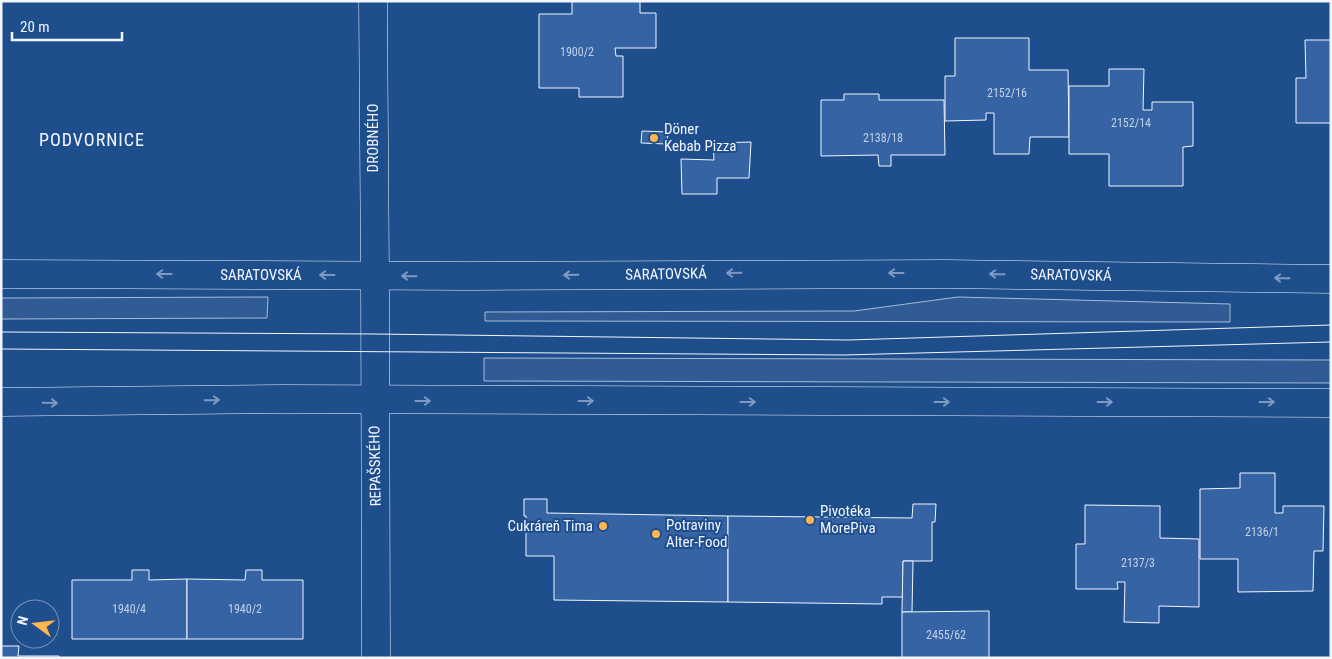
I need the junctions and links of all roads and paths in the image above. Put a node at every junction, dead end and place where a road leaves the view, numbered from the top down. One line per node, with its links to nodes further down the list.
1 (373, 1): 3 (main road, DROBNÉHO)
2 (1, 274): 3 (main road, SARATOVSKÁ, one-way to 2)
3 (375, 275): 4 (main road, SARATOVSKÁ, one-way to 3); 5 (main road, REPAŠSKÉHO)
4 (1331, 279)
5 (375, 400): 6 (main road, one-way to 5); 7 (main road, one-way to 7); 8 (main road, REPAŠSKÉHO)
6 (1, 402)
7 (1331, 402)
8 (376, 658)

